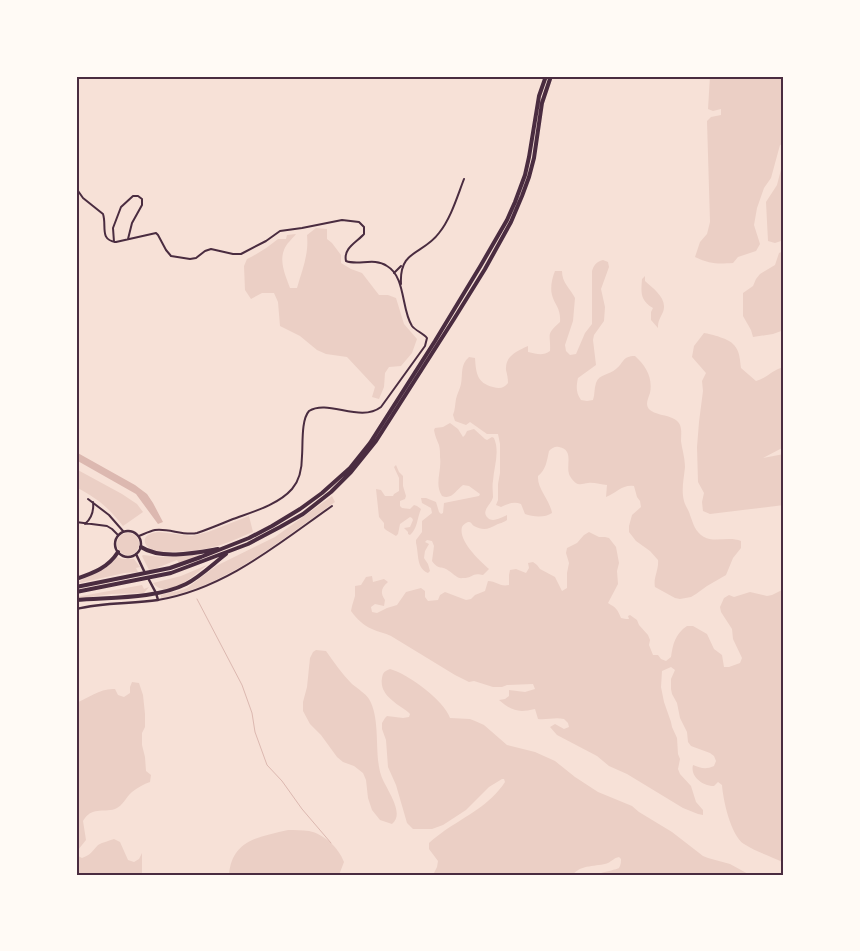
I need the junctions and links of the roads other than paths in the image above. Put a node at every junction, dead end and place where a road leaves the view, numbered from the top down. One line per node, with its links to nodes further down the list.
1 (546, 76): 19 (highway)
2 (551, 76): 20 (highway)
3 (464, 179): 7 (street)
4 (76, 188): 6 (street)
5 (128, 239): 6 (street); 6 (street); 8 (street)
6 (114, 242)
7 (402, 266): 8 (street); 9 (street)
8 (394, 273): 9 (street)
9 (401, 286): 17 (street)
10 (88, 499): 11 (street)
11 (93, 502): 14 (street); 15 (street)
12 (332, 506): 28 (street)
13 (76, 522): 14 (street)
14 (85, 524): 16 (street)
15 (123, 531): 16 (street); 17 (street)
16 (118, 535): 21 (street)
17 (139, 536): 18 (street)
18 (141, 547): 19 (highway); 22 (street)
19 (225, 547): 24 (highway)
20 (232, 550): 25 (highway); 26 (highway)
21 (118, 552): 22 (street); 23 (highway)
22 (136, 554): 26 (street)
23 (76, 580)
24 (76, 587)
25 (76, 592)
26 (156, 593): 27 (highway); 28 (street)
27 (76, 600)
28 (158, 600): 29 (street)
29 (76, 609)

